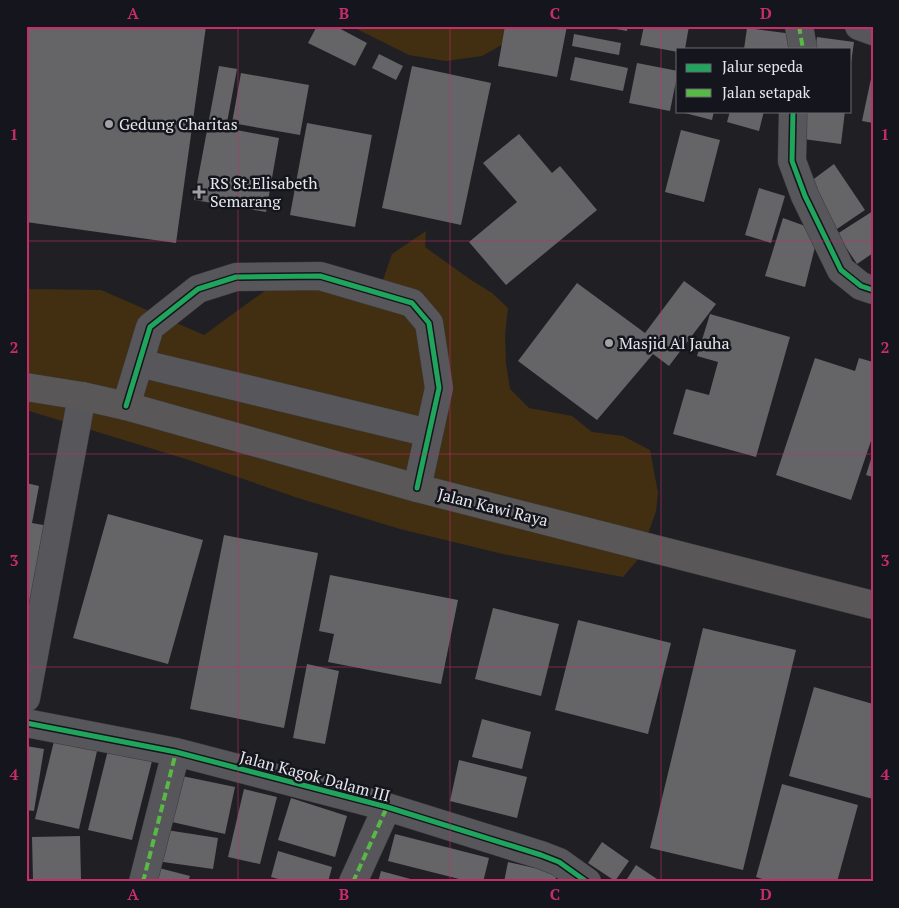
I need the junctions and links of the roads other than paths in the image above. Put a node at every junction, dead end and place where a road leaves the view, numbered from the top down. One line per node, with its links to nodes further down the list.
1 (799, 26): 4 (street)
2 (859, 26): 3 (street)
3 (873, 31)
4 (803, 48)
5 (793, 112): 6 (street)
6 (873, 290)
7 (139, 363): 10 (street); 11 (street); 11 (street)
8 (26, 387): 9 (main road, Jalan Kawi Raya)
9 (82, 396): 10 (main road, Jalan Kawi Raya); 14 (street)
10 (126, 406): 12 (main road, Jalan Kawi Raya)
11 (429, 433): 12 (street)
12 (417, 488): 13 (main road, Jalan Kawi Raya)
13 (873, 605)
14 (26, 698)
15 (26, 723): 16 (street, Jalan Kagok Dalam III)
16 (176, 752): 17 (street, Jalan Kagok Dalam III); 18 (street)
17 (387, 807): 19 (street, Jalan Kagok Dalam III); 20 (street, Jalan Kagok Dalam III)
18 (143, 882)
19 (353, 882)
20 (588, 882)

